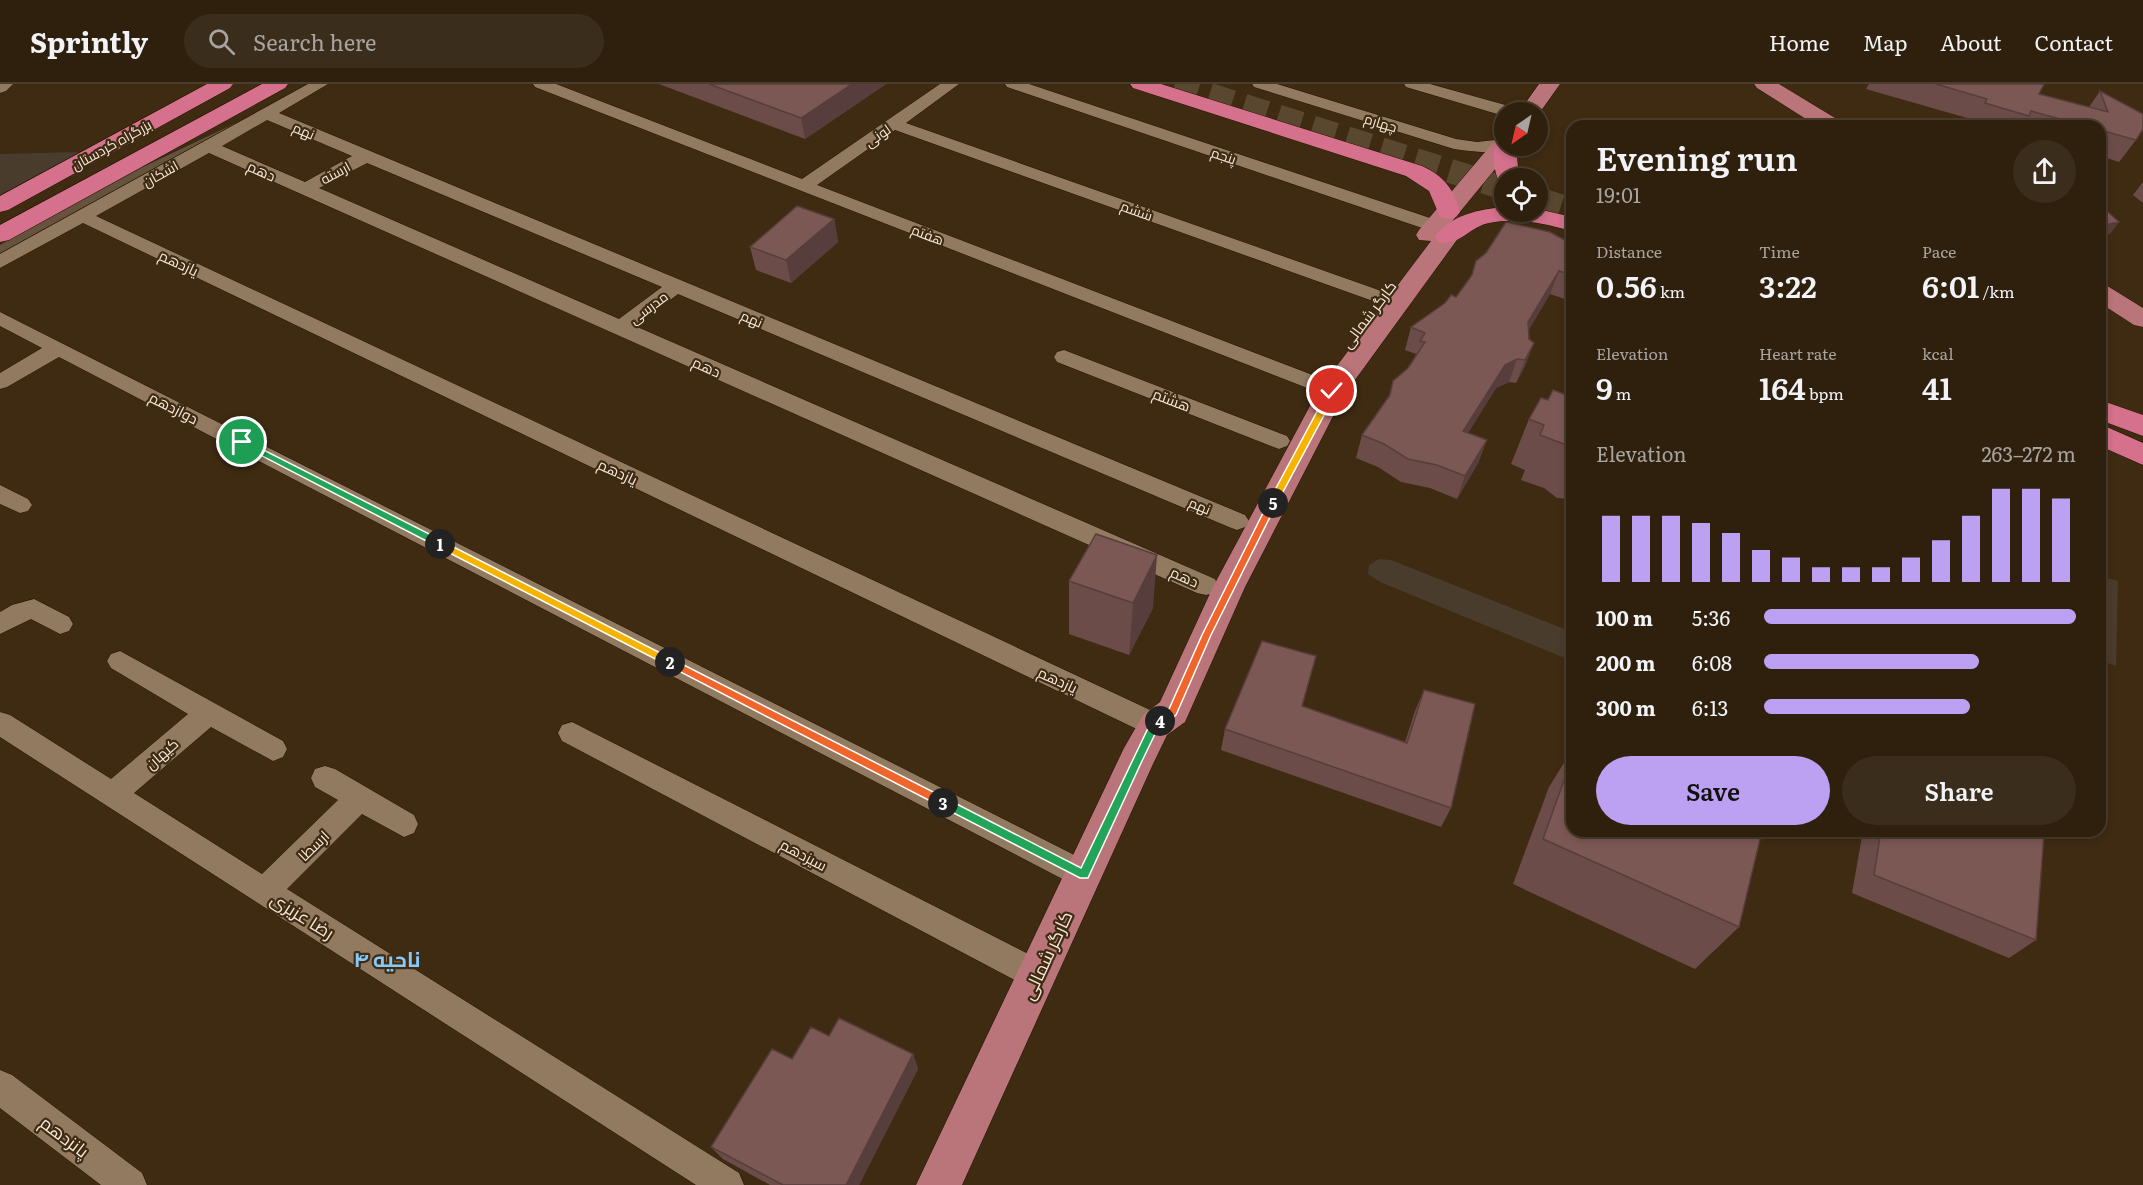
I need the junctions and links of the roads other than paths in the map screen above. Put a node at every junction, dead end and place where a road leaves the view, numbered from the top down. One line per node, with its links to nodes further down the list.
1 (4, 84): 16 (street)
2 (223, 84): 29 (highway, بزرگراه کردستان)
3 (247, 84): 31 (highway)
4 (265, 84): 22 (highway)
5 (278, 84): 22 (highway)
6 (301, 84): 26 (highway)
7 (320, 84): 19 (street, اشکان)
8 (541, 84): 27 (street, هفتم)
9 (951, 84): 21 (street, لونی)
10 (1013, 84): 35 (street, پنجم)
11 (1140, 84): 35 (highway)
12 (1260, 84): 23 (street, چهارم)
13 (1412, 84): 18 (street)
14 (1550, 84): 17 (main road)
15 (1764, 84): 20 (main road)
16 (0, 88)
17 (1536, 102)
18 (1494, 107)
19 (266, 114): 22 (street, اشکان); 24 (street, نهم)
20 (1822, 120)
21 (893, 124): 27 (street, لونی); 40 (street, ششم)
22 (205, 136): 26 (highway, بزرگراه کردستان); 28 (street, دهم); 32 (street, اشکان)
23 (1494, 145)
24 (366, 156): 28 (street, ارسته); 38 (street, نهم)
25 (1496, 156): 35 (main road, کارگر شمالی)
26 (124, 167): 36 (highway, بزرگراه کردستان)
27 (804, 186): 47 (street, هفتم)
28 (305, 189): 43 (street, دهم)
29 (0, 205)
30 (1548, 212): 33 (highway)
31 (0, 215)
32 (82, 216): 37 (street, اشکان); 63 (street, یازدهم)
33 (1566, 221)
34 (1566, 222): 35 (highway)
35 (1443, 225): 40 (main road, کارگر شمالی); 57 (main road, کارگر شمالی)
36 (0, 235)
37 (0, 262)
38 (676, 286): 43 (street, مدرسی); 57 (street, نهم)
39 (2106, 296): 42 (main road)
40 (1380, 297): 47 (main road, کارگر شمالی)
41 (0, 318): 44 (street, دوازدهم)
42 (2143, 319)
43 (620, 328): 57 (street, دهم)
44 (58, 348): 46 (street); 70 (street, دوازدهم)
45 (1064, 357): 53 (street, هشتم)
46 (0, 382)
47 (1315, 384): 53 (main road, کارگر شمالی)
48 (2106, 412): 50 (highway)
49 (2106, 413): 51 (highway)
50 (2143, 426)
51 (2143, 433)
52 (2106, 437): 55 (highway)
53 (1279, 441): 57 (main road, کارگر شمالی)
54 (2106, 454): 56 (highway)
55 (2143, 455)
56 (2143, 471)
57 (1228, 558): 63 (main road, کارگر شمالی)
58 (0, 624): 59 (street)
59 (60, 624)
60 (120, 661): 61 (street)
61 (208, 712): 65 (street); 67 (street, کیهان)
62 (0, 723): 67 (street, رضا عزیزی)
63 (1155, 725): 70 (main road, کارگر شمالی)
64 (572, 733): 72 (street, سیزدهم)
65 (273, 749)
66 (325, 778): 68 (street)
67 (113, 794): 71 (street, رضا عزیزی)
68 (360, 798): 69 (street); 71 (street, ارسطا)
69 (404, 824)
70 (1084, 875): 72 (main road, کارگر شمالی)
71 (265, 891): 75 (street, رضا عزیزی)
72 (1037, 975): 76 (main road, کارگر شمالی)
73 (0, 1087): 74 (street, پانزدهم)
74 (130, 1185)
75 (727, 1185)
76 (939, 1185)

